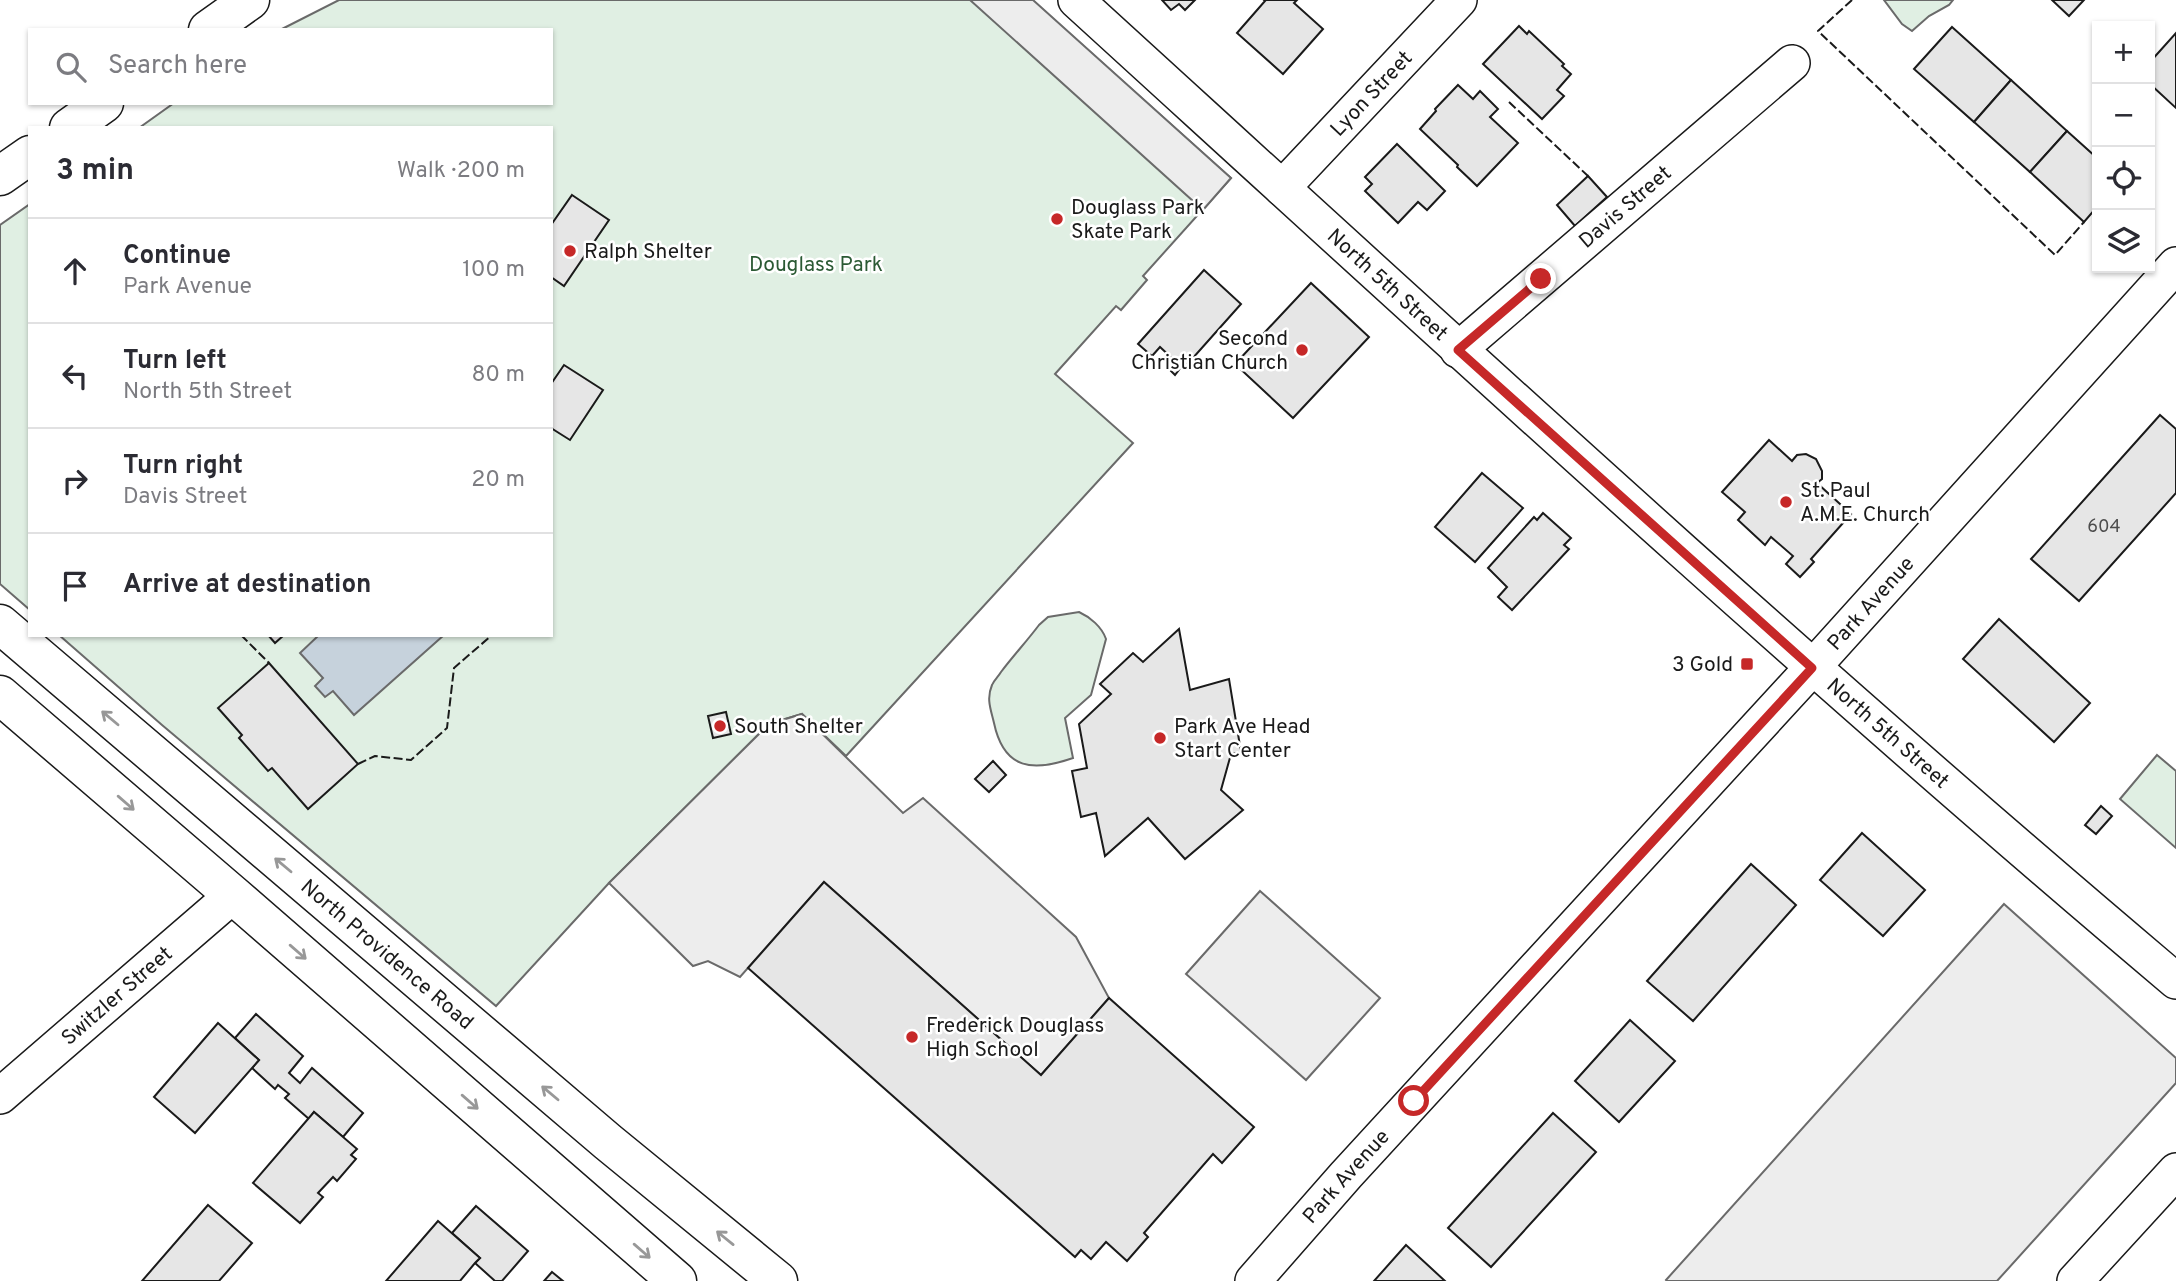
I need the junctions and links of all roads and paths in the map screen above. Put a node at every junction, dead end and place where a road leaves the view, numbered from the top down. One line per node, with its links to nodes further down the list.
1 (250, 0): 4 (main road)
2 (1076, 0): 10 (street, North 5th Street)
3 (1459, 0): 10 (street, Lyon Street)
4 (211, 28)
5 (1792, 63): 12 (street, Davis Street)
6 (101, 105): 7 (main road)
7 (72, 126)
8 (28, 156): 9 (main road)
9 (0, 177)
10 (1282, 188): 12 (street, North 5th Street)
11 (2176, 265): 14 (street, Park Avenue)
12 (1458, 350): 14 (street, North 5th Street)
13 (0, 624): 21 (main road, North Providence Road, one-way to 13)
14 (1812, 668): 17 (street, North 5th Street); 22 (street, Park Avenue)
15 (0, 695): 16 (main road, one-way to 16)
16 (233, 895): 18 (street, Switzler Street); 20 (main road, one-way to 20)
17 (2176, 981)
18 (0, 1096)
19 (2176, 1171): 23 (street)
20 (677, 1281)
21 (778, 1281)
22 (1253, 1281)
23 (2075, 1281)

